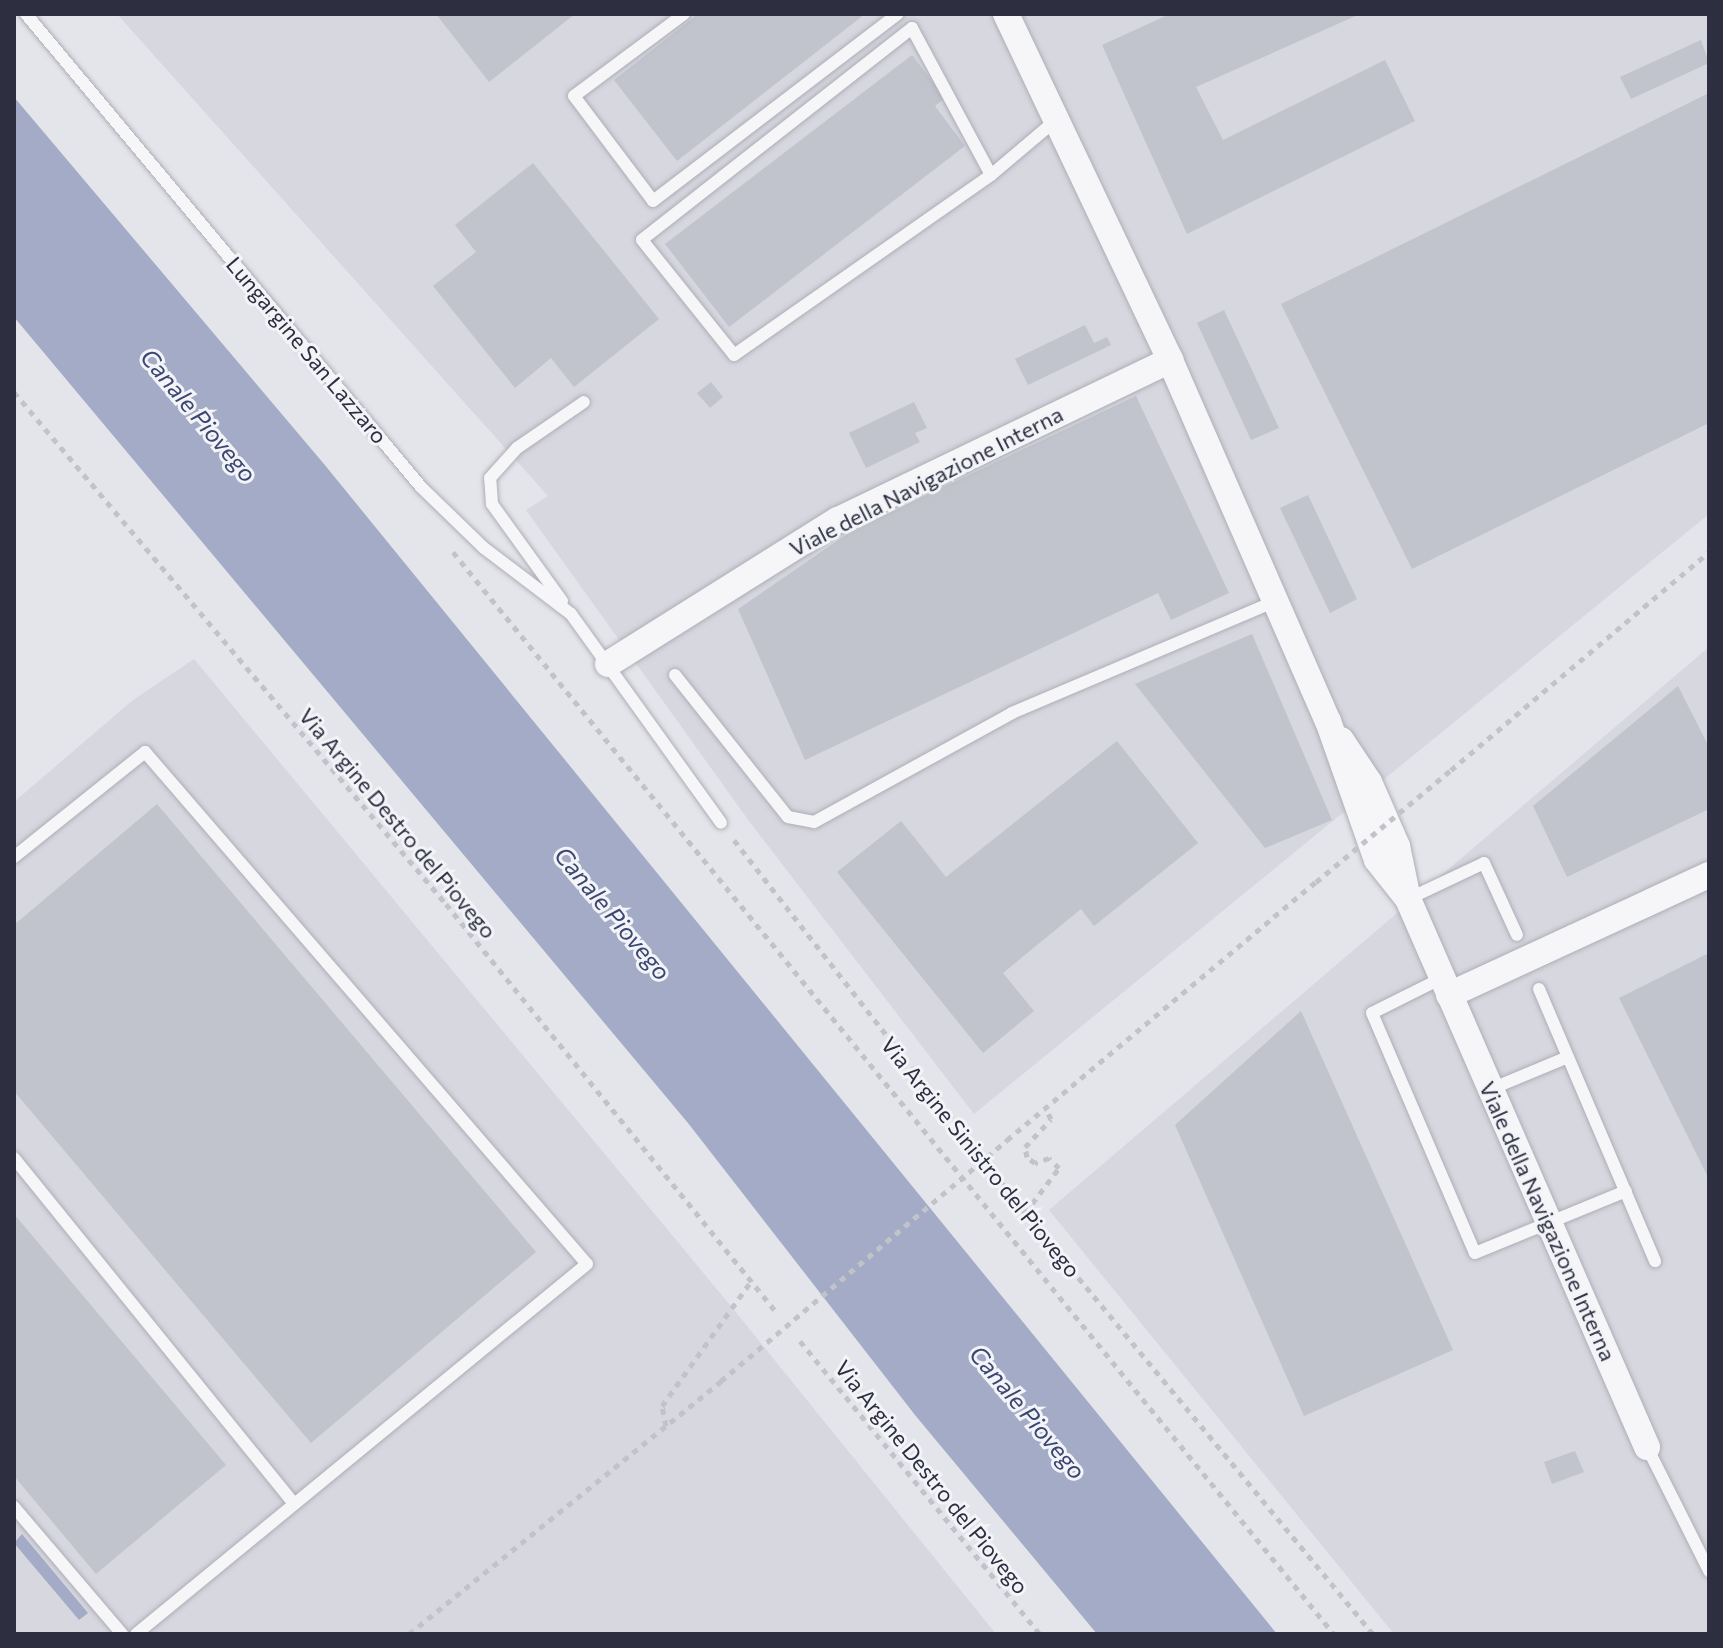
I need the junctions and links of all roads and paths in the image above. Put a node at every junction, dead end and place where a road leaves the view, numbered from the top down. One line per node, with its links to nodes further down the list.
1 (26, 14): 13 (lane, Lungargine San Lazzaro)
2 (684, 14): 3 (lane)
3 (898, 14)
4 (1006, 14): 5 (street, Viale della Navigazione Interna)
5 (1056, 120): 6 (lane); 7 (street, Viale della Navigazione Interna)
6 (991, 175): 6 (lane)
7 (1170, 360): 12 (street, Viale della Navigazione Interna); 14 (street, Viale della Navigazione Interna)
8 (14, 392): 31 (path, Via Argine Destro del Piovego)
9 (584, 402): 13 (lane)
10 (451, 549): 43 (path)
11 (1709, 552): 25 (path, bridge)
12 (1276, 601): 15 (lane); 19 (street, Viale della Navigazione Interna)
13 (571, 614): 14 (lane, Lungargine San Lazzaro)
14 (608, 664): 16 (lane)
15 (675, 675)
16 (721, 823): 28 (path, Via Argine Sinistro del Piovego)
17 (14, 857): 36 (lane)
18 (1709, 875): 21 (street)
19 (1408, 899): 20 (lane); 21 (street, Viale della Navigazione Interna)
20 (1517, 935)
21 (1445, 986): 24 (street, Viale della Navigazione Interna); 29 (lane)
22 (1539, 989): 23 (lane)
23 (1568, 1057): 24 (lane); 27 (lane)
24 (1491, 1089): 29 (street, Viale della Navigazione Interna)
25 (1046, 1109): 28 (path); 34 (path, bridge)
26 (14, 1158): 36 (lane)
27 (1626, 1191): 29 (lane); 30 (lane)
28 (1025, 1213): 44 (path, Via Argine Sinistro del Piovego)
29 (1549, 1223): 35 (street, Viale della Navigazione Interna)
30 (1655, 1261)
31 (751, 1281): 32 (path, Via Argine Destro del Piovego); 34 (path)
32 (777, 1313)
33 (800, 1341): 42 (path, Via Argine Destro del Piovego)
34 (666, 1426): 41 (path)
35 (1647, 1447): 38 (lane)
36 (294, 1504): 40 (lane)
37 (14, 1507): 39 (lane)
38 (1709, 1571)
39 (122, 1634)
40 (136, 1634)
41 (409, 1634)
42 (1040, 1634)
43 (1334, 1634)
44 (1373, 1634)

